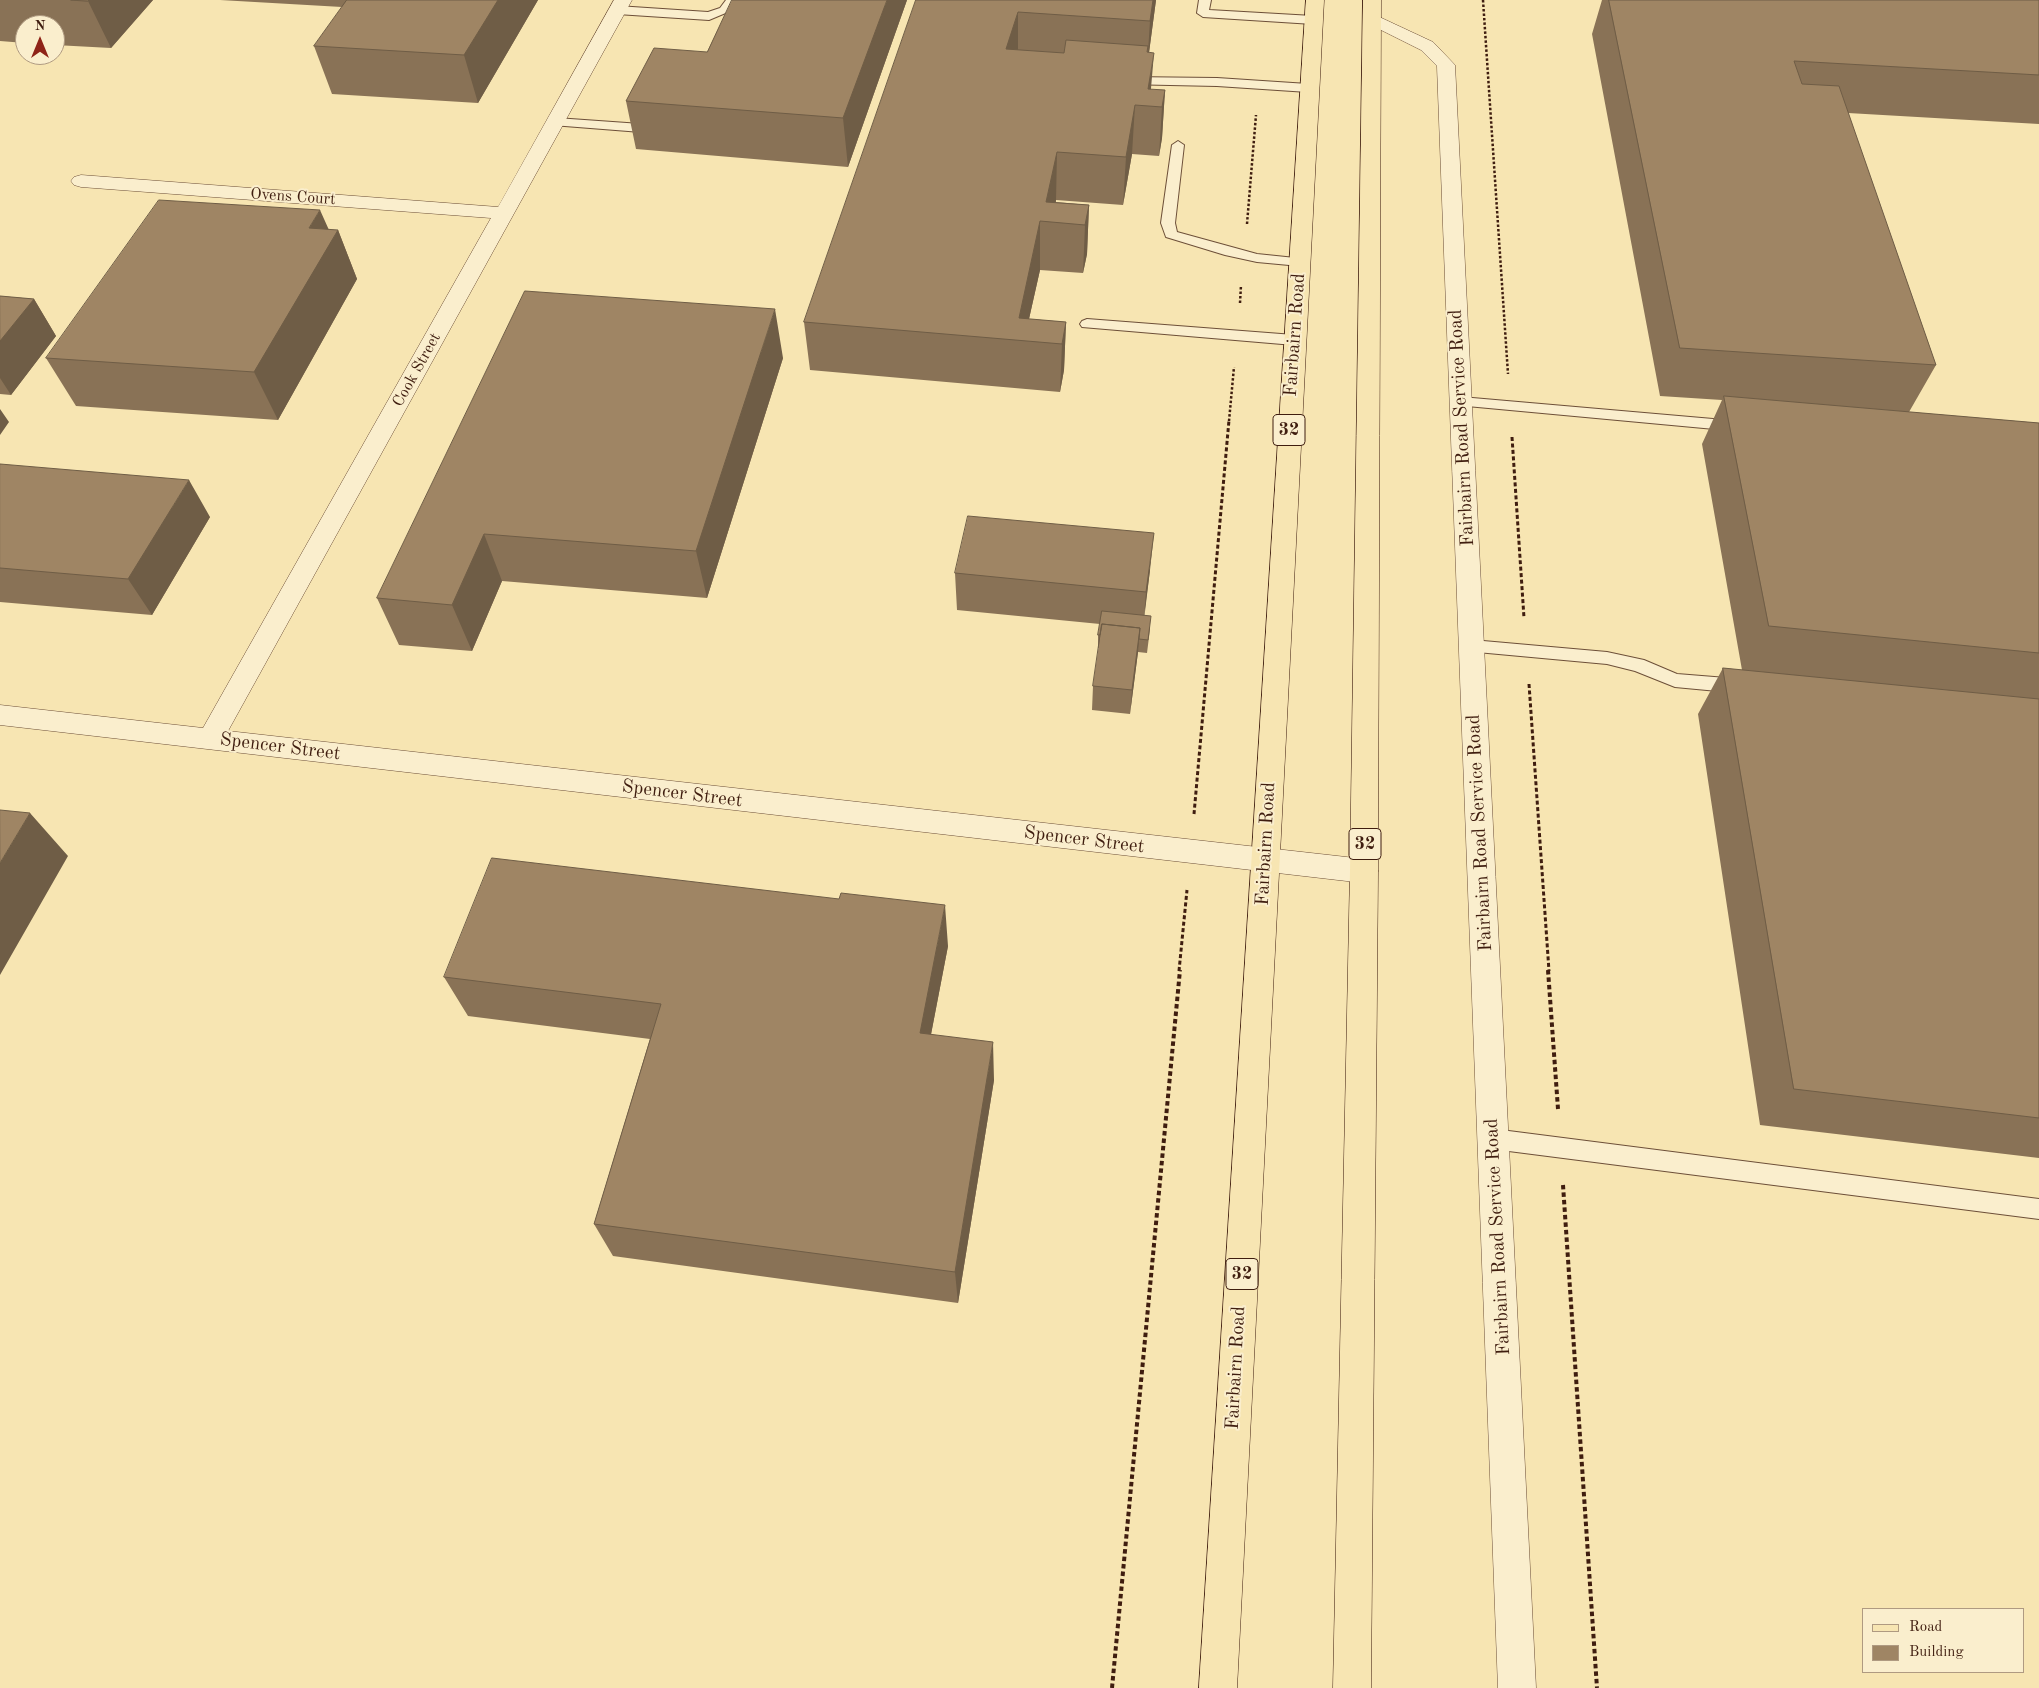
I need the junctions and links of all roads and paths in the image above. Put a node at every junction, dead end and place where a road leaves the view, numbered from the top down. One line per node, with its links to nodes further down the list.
1 (732, 0): 4 (lane)
2 (1205, 0): 6 (lane)
3 (1482, 0): 18 (path)
4 (620, 5): 9 (street, Cook Street)
5 (1372, 9): 17 (street, Fairbairn Road Service Road); 26 (main road, 32)
6 (1314, 10): 8 (main road, Fairbairn Road / 32)
7 (1118, 80): 8 (lane)
8 (1308, 88): 14 (main road, Fairbairn Road / 32)
9 (556, 122): 10 (lane); 13 (street, Cook Street)
10 (641, 128)
11 (1178, 145): 14 (lane)
12 (81, 181): 13 (street, Ovens Court)
13 (505, 213): 24 (street, Cook Street)
14 (1300, 262): 16 (main road, Fairbairn Road / 32)
15 (1087, 324): 16 (lane)
16 (1294, 340): 25 (main road, Fairbairn Road / 32)
17 (1461, 402): 18 (lane); 20 (street, Fairbairn Road Service Road)
18 (1510, 406): 19 (lane); 21 (path)
19 (1746, 427)
20 (1472, 646): 21 (lane); 27 (street, Fairbairn Road Service Road)
21 (1527, 650): 22 (lane); 28 (path)
22 (1754, 688)
23 (0, 715): 24 (street, Spencer Street)
24 (210, 739): 25 (street, Spencer Street)
25 (1266, 861): 26 (street, Spencer Street); 30 (main road, Fairbairn Road / 32)
26 (1364, 871): 31 (main road, 32)
27 (1493, 1139): 28 (lane); 32 (street, Fairbairn Road Service Road)
28 (1560, 1148): 29 (lane); 33 (path)
29 (2039, 1208)
30 (1218, 1688)
31 (1352, 1688)
32 (1517, 1688)
33 (1597, 1688)

